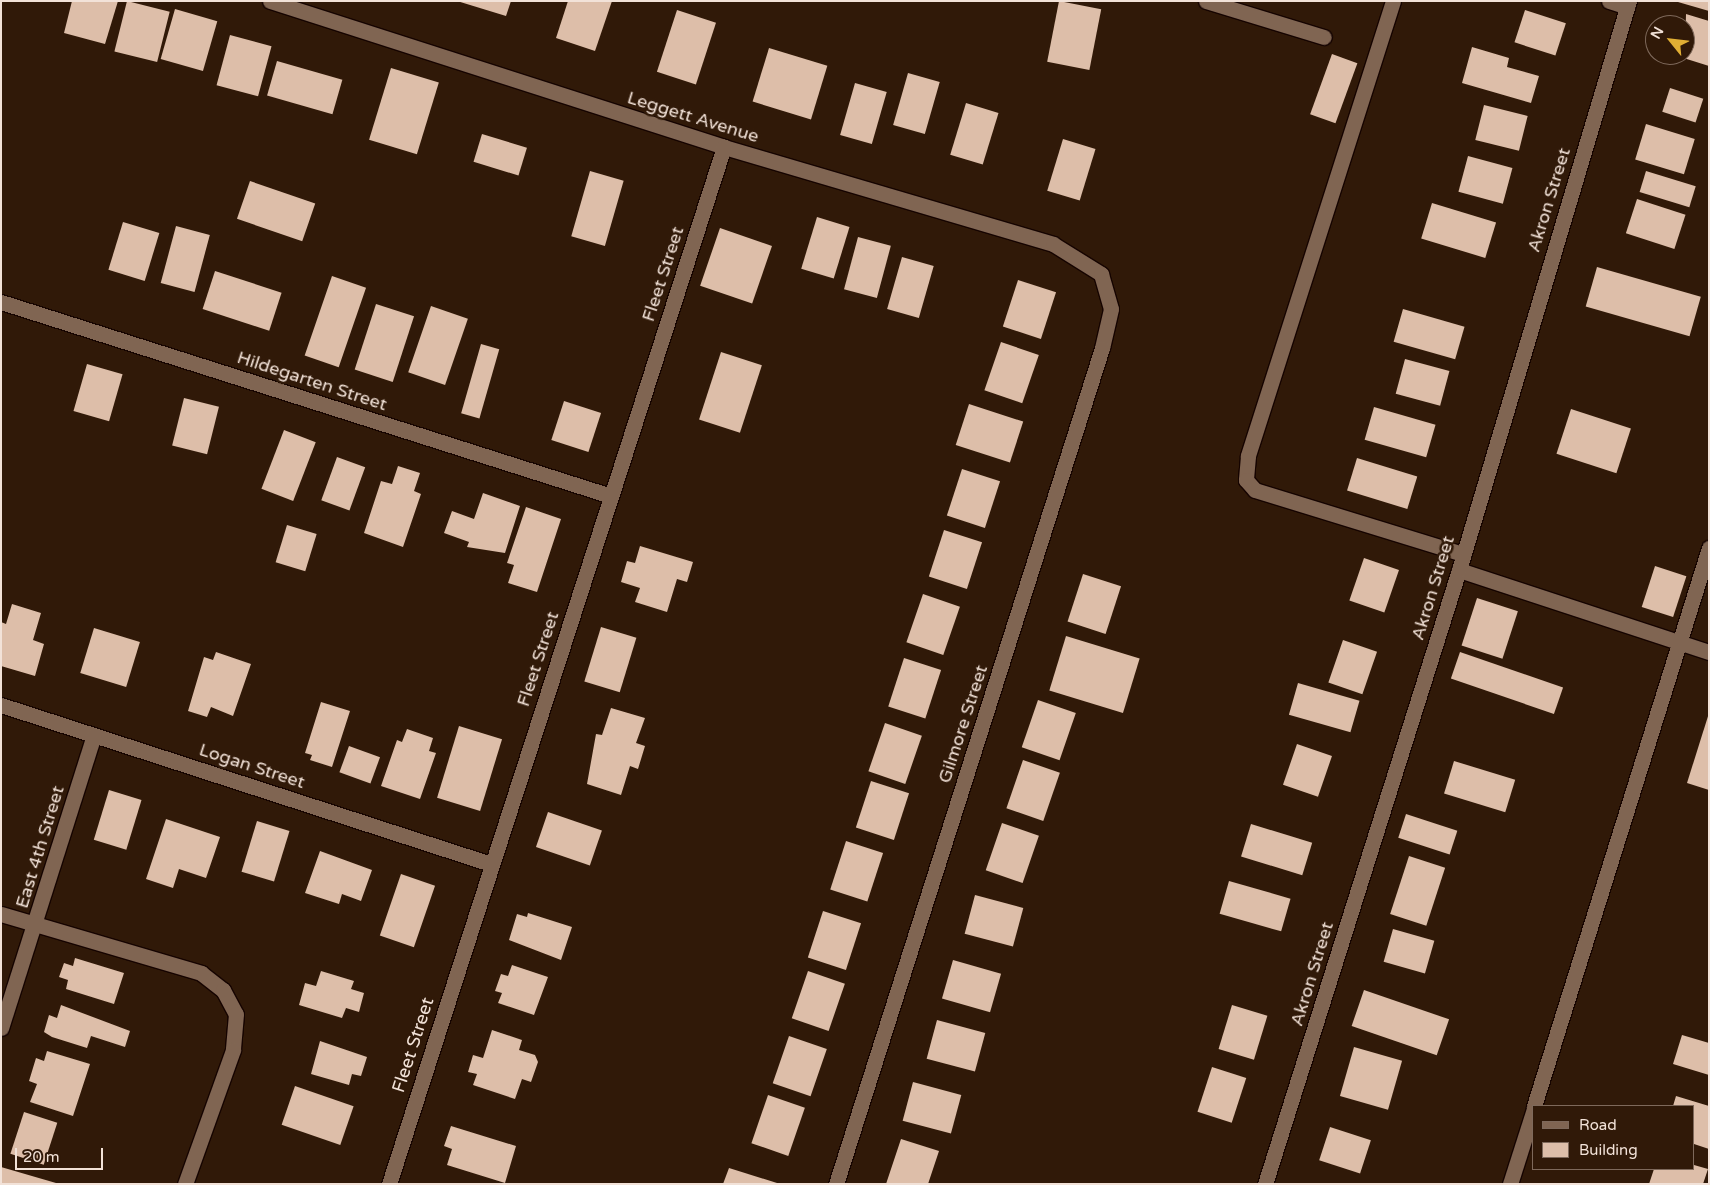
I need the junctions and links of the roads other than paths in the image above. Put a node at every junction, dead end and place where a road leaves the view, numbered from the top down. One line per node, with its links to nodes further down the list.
1 (270, 1): 7 (street, Leggett Avenue)
2 (1206, 1): 6 (street)
3 (1393, 1): 12 (street)
4 (1609, 1): 5 (street)
5 (1628, 4): 12 (street, Akron Street)
6 (1324, 37)
7 (724, 147): 8 (street, Leggett Avenue); 10 (street, Fleet Street)
8 (1101, 274): 26 (street, Gilmore Street)
9 (1, 302): 10 (street, Hildegarten Street)
10 (611, 496): 18 (street, Fleet Street)
11 (1709, 548): 14 (street)
12 (1463, 554): 13 (street, Akron Street)
13 (1458, 570): 14 (street); 27 (street, Akron Street)
14 (1678, 643): 15 (street); 22 (street)
15 (1709, 652)
16 (1, 705): 17 (street, Logan Street)
17 (94, 735): 18 (street, Logan Street); 20 (street, East 4th Street)
18 (491, 864): 25 (street, Fleet Street)
19 (1, 914): 20 (street)
20 (36, 924): 21 (street, East 4th Street); 24 (street)
21 (1, 1028)
22 (1535, 1105)
23 (1532, 1113): 28 (street)
24 (186, 1184)
25 (389, 1184)
26 (836, 1184)
27 (1265, 1184)
28 (1510, 1184)

